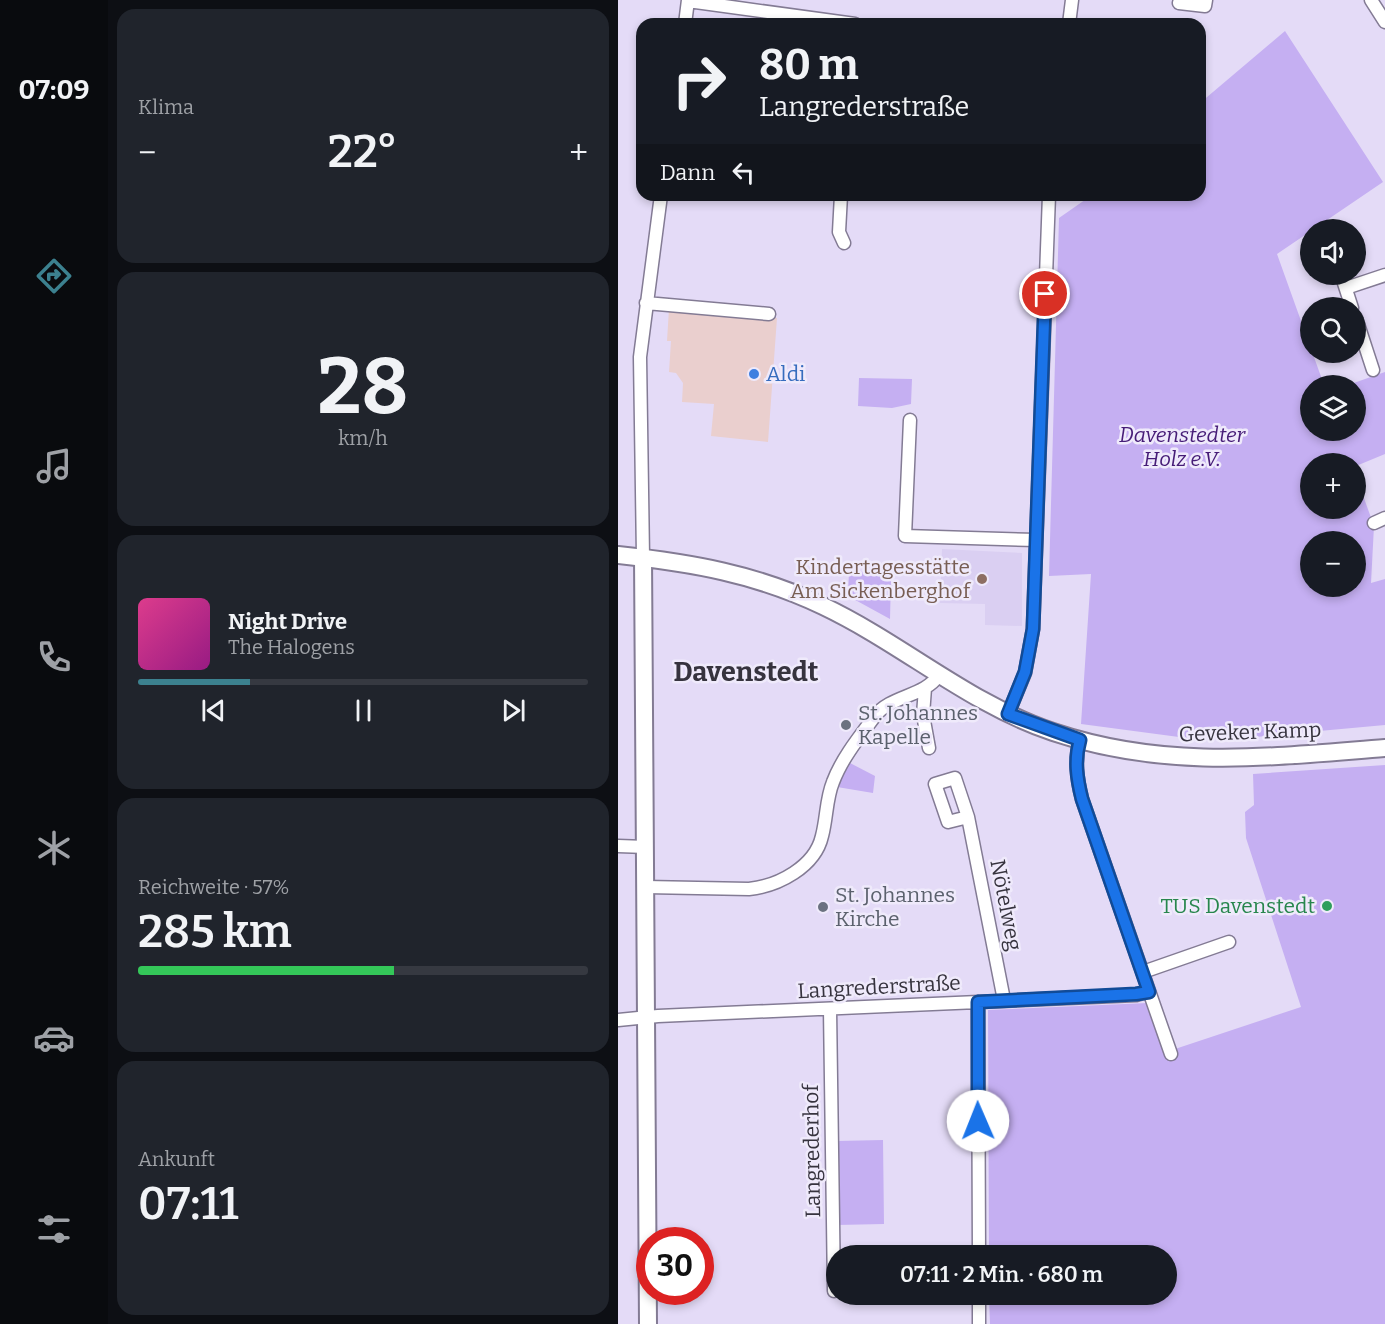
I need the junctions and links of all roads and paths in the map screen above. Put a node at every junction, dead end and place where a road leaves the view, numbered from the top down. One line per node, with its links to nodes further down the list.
1 (688, 0): 6 (street); 7 (street)
2 (1072, 0): 8 (street)
3 (1180, 0): 4 (street)
4 (1206, 0)
5 (1371, 0): 9 (street)
6 (686, 18)
7 (813, 18)
8 (1070, 18)
9 (1385, 22)
10 (660, 201): 18 (street)
11 (841, 201): 13 (street)
12 (1048, 201): 23 (street)
13 (844, 243)
14 (1385, 275): 16 (street)
15 (1345, 285): 16 (street)
16 (1346, 288): 17 (street)
17 (1349, 297)
18 (646, 303): 19 (street); 25 (street)
19 (769, 314)
20 (1366, 349): 21 (street)
21 (1373, 370)
22 (910, 420): 23 (street)
23 (1036, 540): 28 (street)
24 (618, 555): 25 (street, Geveker Kamp)
25 (649, 558): 26 (street, Geveker Kamp); 34 (street)
26 (939, 675): 27 (street); 28 (street, Geveker Kamp)
27 (925, 688): 30 (street); 35 (street)
28 (1008, 714): 29 (street, Geveker Kamp)
29 (1080, 740): 31 (street, Geveker Kamp); 37 (street)
30 (929, 748)
31 (1385, 748)
32 (968, 817): 39 (street, Nötelweg)
33 (618, 846): 34 (street)
34 (646, 847): 35 (street)
35 (646, 887): 42 (street)
36 (1229, 942): 37 (street)
37 (1143, 972): 38 (street)
38 (1149, 992): 39 (street, Langrederstraße); 44 (street)
39 (1004, 1000): 40 (street, Langrederstraße)
40 (978, 1002): 41 (street, Langrederstraße); 46 (street)
41 (830, 1009): 42 (street, Langrederstraße); 45 (street, Langrederhof)
42 (646, 1018): 43 (street, Langrederstraße); 48 (street)
43 (618, 1020)
44 (1172, 1053)
45 (833, 1245)
46 (979, 1245)
47 (979, 1305): 49 (street)
48 (648, 1324)
49 (979, 1324)

